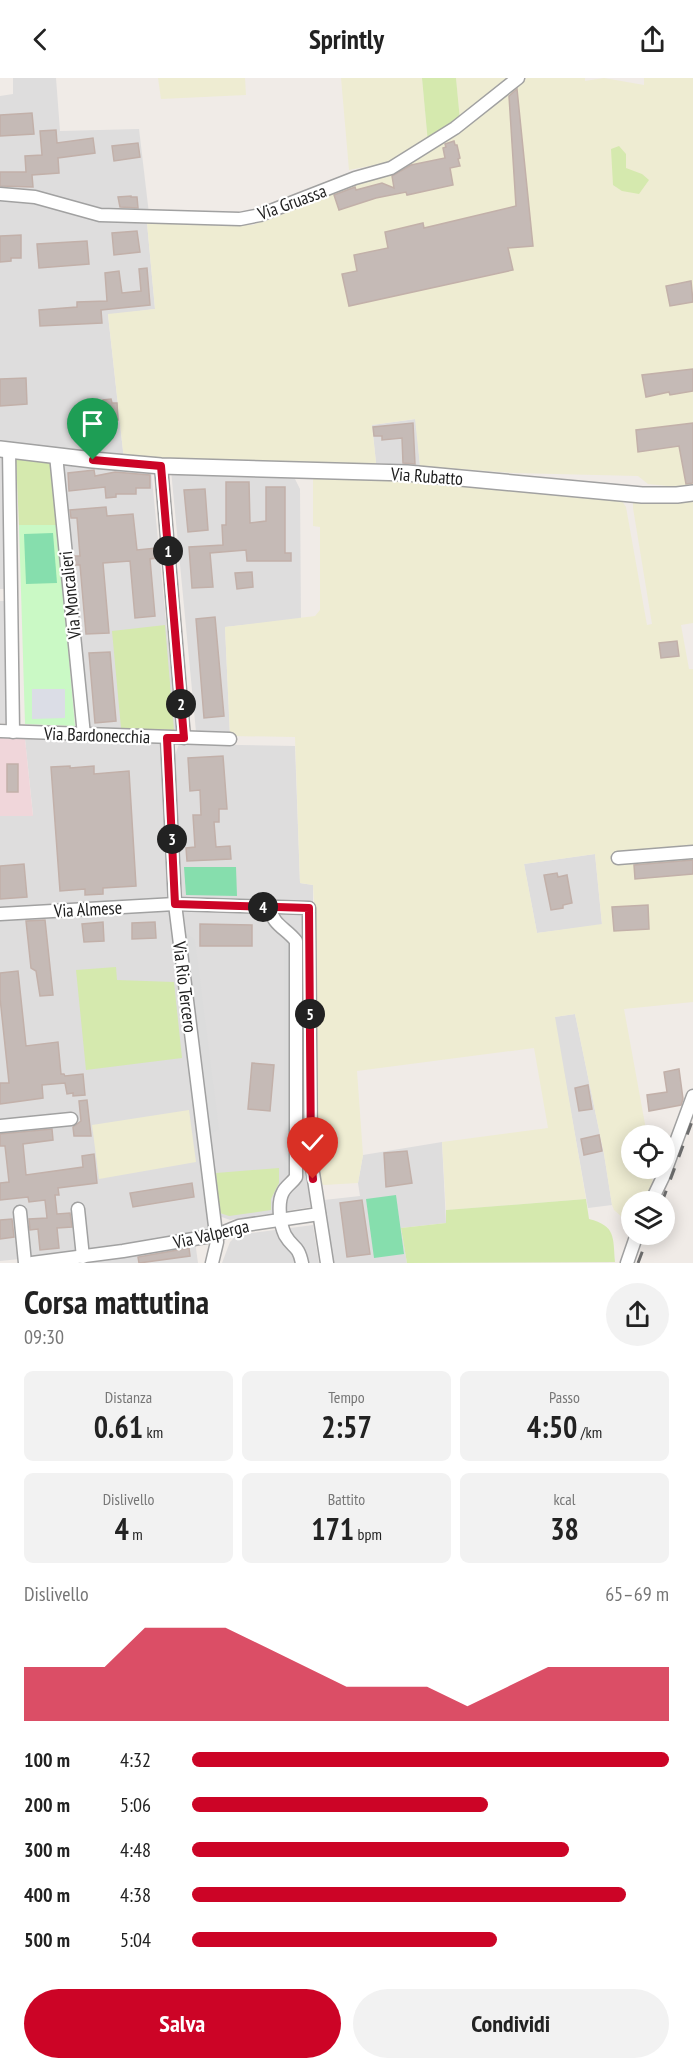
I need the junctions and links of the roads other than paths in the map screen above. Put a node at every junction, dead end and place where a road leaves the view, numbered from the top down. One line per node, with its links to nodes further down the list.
1 (518, 78): 2 (street, Via Gruassa)
2 (0, 194)
3 (4, 449): 4 (street, Via Rubatto); 7 (street)
4 (56, 455): 5 (street, Via Rubatto); 10 (street, Via Moncalieri)
5 (161, 466): 6 (street, Via Rubatto); 12 (street)
6 (693, 493)
7 (6, 596): 9 (street)
8 (0, 731): 9 (street, Via Bardonecchia)
9 (13, 732): 10 (street, Via Bardonecchia)
10 (84, 735): 11 (street, Via Bardonecchia)
11 (167, 738): 12 (street, Via Bardonecchia); 16 (street, Via Rio Tercero)
12 (184, 738): 13 (street, Via Bardonecchia)
13 (230, 739)
14 (693, 852): 15 (street)
15 (618, 858)
16 (175, 904): 17 (street, Via Almese); 18 (street, Via Almese); 27 (street, Via Rio Tercero)
17 (270, 907): 25 (street, Via Almese); 26 (street)
18 (0, 914)
19 (693, 1096): 22 (street)
20 (71, 1119): 21 (street)
21 (0, 1126)
22 (656, 1191)
23 (78, 1209): 29 (street)
24 (20, 1212): 31 (street)
25 (320, 1214): 26 (street, Via Valperga); 35 (street)
26 (281, 1220): 27 (street, Via Valperga); 34 (street)
27 (216, 1235): 29 (street, Via Valperga); 33 (street, Via Rio Tercero)
28 (633, 1245): 36 (street)
29 (83, 1257): 30 (street, Via Valperga)
30 (70, 1260): 32 (street, Via Valperga)
31 (25, 1263)
32 (32, 1263)
33 (212, 1263)
34 (302, 1263)
35 (327, 1263)
36 (627, 1263)

